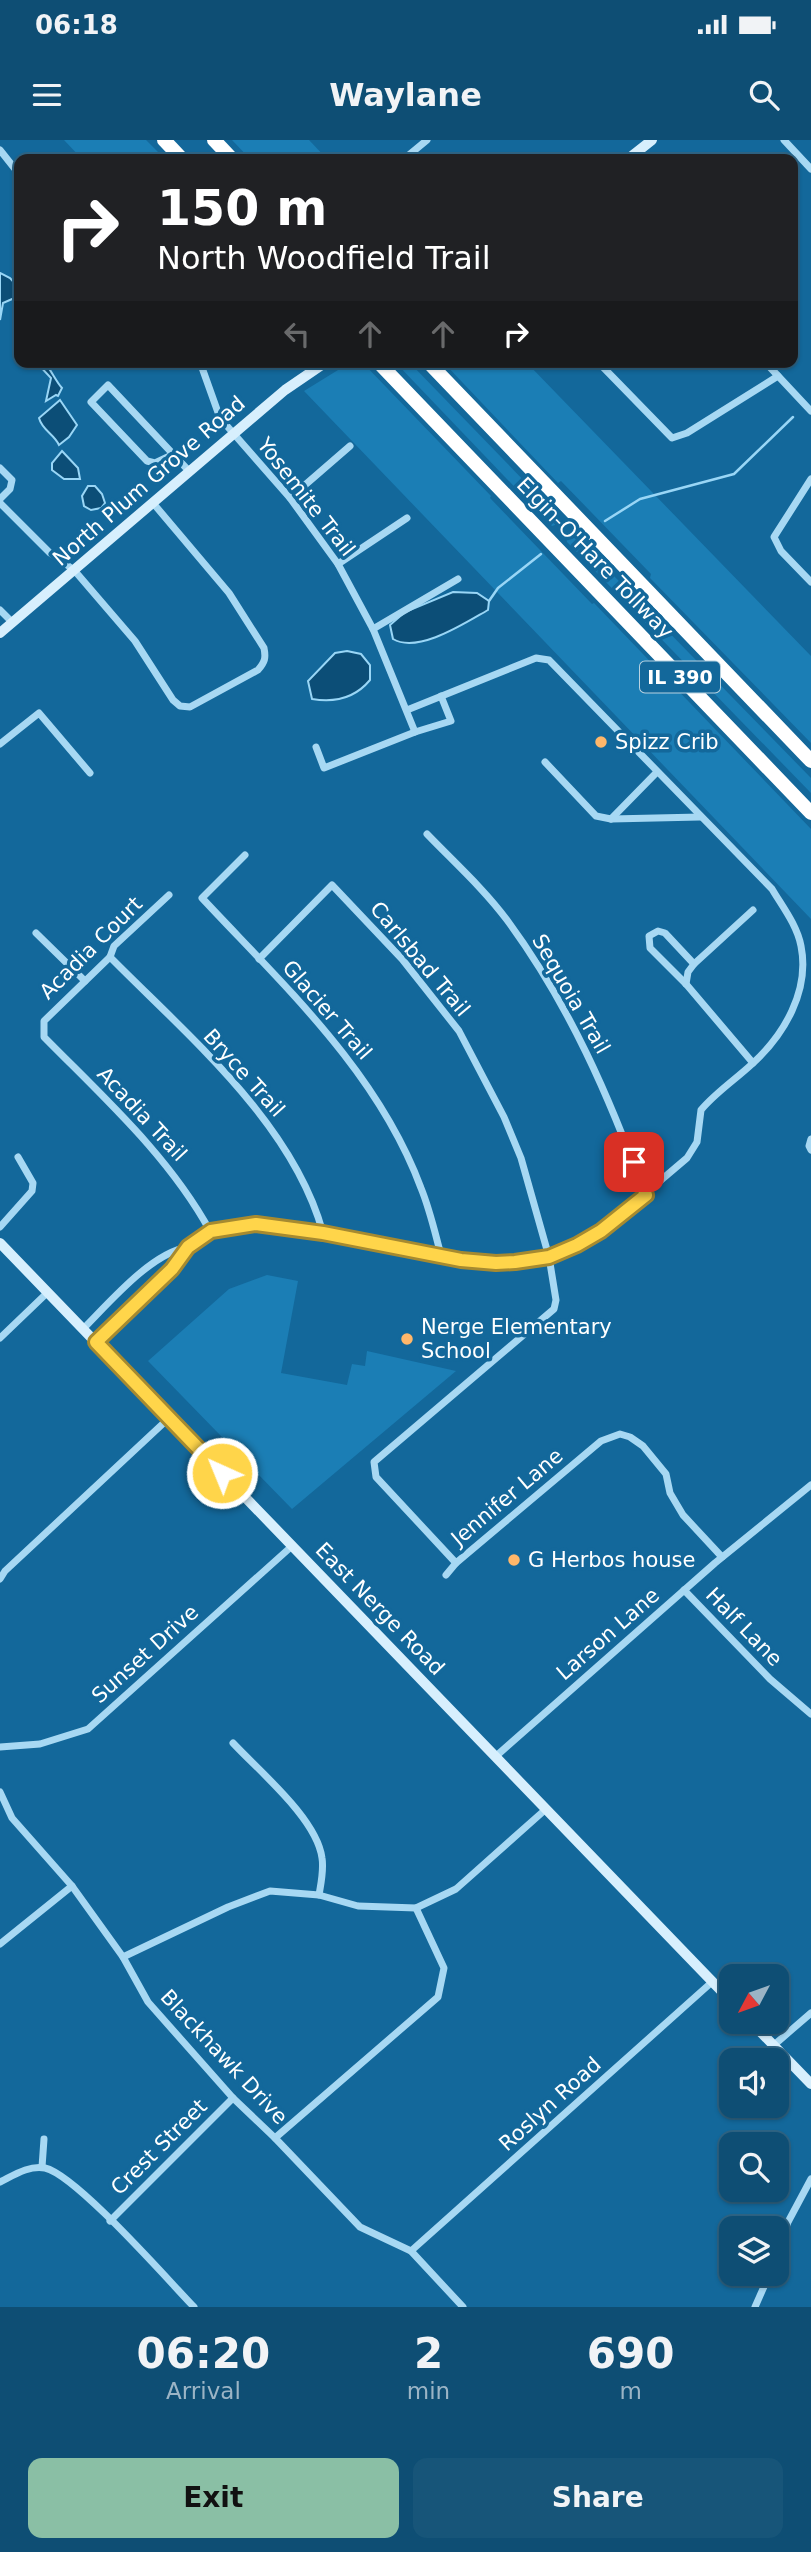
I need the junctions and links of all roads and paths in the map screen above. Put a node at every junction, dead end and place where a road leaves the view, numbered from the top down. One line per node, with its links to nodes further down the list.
1 (164, 140): 7 (highway)
2 (214, 140): 8 (highway)
3 (427, 140): 9 (street)
4 (652, 140): 10 (main road)
5 (784, 140): 11 (street)
6 (0, 150): 13 (street)
7 (177, 154)
8 (228, 154)
9 (410, 154)
10 (634, 154)
11 (797, 154)
12 (798, 155): 14 (street)
13 (14, 168)
14 (811, 169)
15 (202, 368): 23 (street, Yosemite Trail)
16 (317, 368): 23 (main road, North Plum Grove Road)
17 (384, 368): 50 (highway, Elgin-O'Hare Tollway / IL 390)
18 (434, 368): 46 (highway, Elgin-O'Hare Tollway / IL 390)
19 (604, 368): 21 (street)
20 (771, 368): 21 (street)
21 (778, 376): 22 (street)
22 (811, 411)
23 (233, 434): 27 (main road, North Plum Grove Road); 29 (street, Yosemite Trail)
24 (350, 446): 29 (street)
25 (174, 454): 25 (street); 27 (street)
26 (0, 468): 30 (street)
27 (189, 471): 31 (main road, North Plum Grove Road)
28 (811, 478): 36 (street)
29 (290, 498): 33 (street, Yosemite Trail)
30 (0, 501): 34 (street)
31 (153, 503): 34 (main road, North Plum Grove Road); 34 (street)
32 (407, 518): 33 (street)
33 (338, 564): 39 (street, Yosemite Trail)
34 (74, 570): 38 (main road, North Plum Grove Road)
35 (458, 579): 39 (street)
36 (811, 582)
37 (0, 610): 38 (street)
38 (12, 622): 40 (main road, North Plum Grove Road)
39 (373, 629): 42 (street, Yosemite Trail)
40 (0, 633)
41 (441, 696): 42 (street); 43 (street); 49 (street)
42 (407, 710): 43 (street, Yosemite Trail)
43 (415, 732): 45 (street)
44 (0, 744): 48 (street)
45 (316, 747)
46 (811, 761)
47 (545, 762): 52 (street)
48 (90, 772)
49 (657, 772): 51 (street); 52 (street)
50 (811, 813)
51 (700, 817): 52 (street); 59 (street)
52 (611, 819)
53 (427, 834): 70 (street, Sequoia Trail)
54 (245, 855): 61 (street, Glacier Trail)
55 (169, 895): 60 (street, Acadia Court)
56 (753, 910): 62 (street)
57 (36, 933): 63 (street)
58 (811, 944): 59 (street)
59 (802, 946): 66 (street)
60 (110, 957): 63 (street, Acadia Court); 73 (street, Bryce Trail)
61 (259, 959): 76 (street, Glacier Trail); 77 (street, Carlsbad Trail)
62 (694, 964): 64 (street); 64 (street)
63 (85, 981): 65 (street, Acadia Court)
64 (686, 984): 66 (street)
65 (42, 1028): 72 (street, Acadia Trail)
66 (753, 1063): 70 (street)
67 (811, 1139): 68 (street)
68 (811, 1150)
69 (18, 1157): 71 (street)
70 (646, 1195): 77 (street)
71 (0, 1227)
72 (211, 1231): 73 (street); 75 (street)
73 (323, 1233): 76 (street)
74 (0, 1243): 78 (main road, East Nerge Road)
75 (188, 1247): 79 (street); 81 (street)
76 (441, 1255): 77 (street)
77 (549, 1257): 86 (street, Jennifer Lane)
78 (47, 1292): 79 (main road, East Nerge Road); 80 (street)
79 (83, 1329): 81 (main road, East Nerge Road)
80 (0, 1338)
81 (96, 1342): 82 (main road, East Nerge Road)
82 (169, 1418): 84 (main road, East Nerge Road); 88 (street)
83 (811, 1485): 85 (street, Larson Lane)
84 (292, 1546): 92 (street, Sunset Drive); 93 (main road, East Nerge Road)
85 (722, 1557): 86 (street, Jennifer Lane); 89 (street, Larson Lane)
86 (456, 1563): 87 (street)
87 (446, 1575)
88 (0, 1579)
89 (684, 1590): 90 (street, Half Lane); 93 (street, Larson Lane)
90 (811, 1714)
91 (233, 1744): 97 (street)
92 (0, 1747)
93 (495, 1757): 95 (main road, East Nerge Road)
94 (0, 1792): 96 (street, Blackhawk Drive)
95 (546, 1809): 98 (street); 101 (main road, East Nerge Road)
96 (72, 1886): 99 (street); 100 (street, Blackhawk Drive)
97 (319, 1895): 98 (street); 100 (street)
98 (416, 1908): 108 (street)
99 (0, 1944)
100 (123, 1957): 107 (street, Blackhawk Drive)
101 (712, 1982): 102 (main road, East Nerge Road); 115 (street, Roslyn Road)
102 (719, 1989)
103 (811, 2013): 105 (street)
104 (763, 2034): 105 (main road)
105 (774, 2045): 106 (main road)
106 (811, 2084)
107 (233, 2098): 108 (street, Blackhawk Drive); 114 (street, Crest Street)
108 (275, 2138): 115 (street, Blackhawk Drive)
109 (44, 2139): 110 (street)
110 (42, 2167): 112 (street); 114 (street)
111 (811, 2179): 113 (street)
112 (0, 2182)
113 (789, 2220)
114 (110, 2221): 117 (street)
115 (411, 2251): 118 (street, Blackhawk Drive)
116 (764, 2286): 119 (street)
117 (194, 2307)
118 (463, 2307)
119 (755, 2307)

